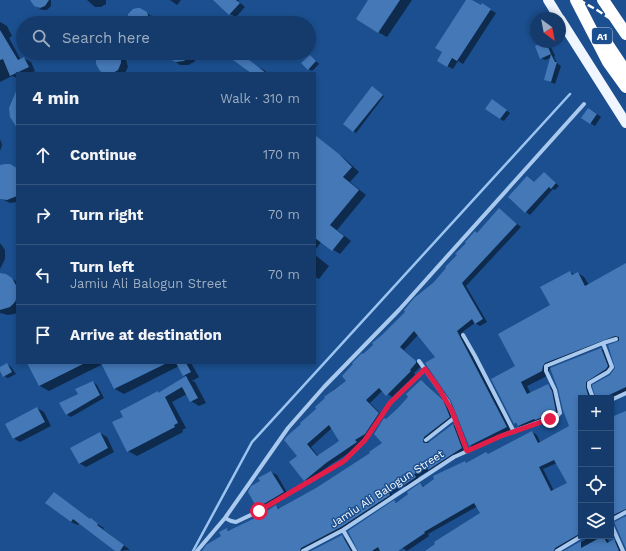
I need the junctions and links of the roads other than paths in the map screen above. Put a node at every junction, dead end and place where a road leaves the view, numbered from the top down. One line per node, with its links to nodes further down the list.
1 (548, 0): 4 (main road)
2 (577, 0): 8 (highway, A1); 9 (highway)
3 (605, 0): 5 (highway); 7 (highway, A1, bridge)
4 (556, 12)
5 (626, 24)
6 (566, 28): 11 (main road)
7 (626, 34)
8 (626, 72)
9 (626, 87)
10 (584, 104): 25 (street)
11 (626, 123)
12 (463, 335): 21 (street)
13 (616, 339): 14 (street)
14 (603, 343): 18 (street); 21 (street, Jamiu Ali Balogun Street)
15 (419, 361): 16 (street)
16 (425, 369): 20 (street); 25 (street)
17 (626, 394): 19 (street)
18 (592, 395)
19 (614, 399)
20 (454, 418): 22 (street); 23 (street)
21 (514, 432): 23 (street, Jamiu Ali Balogun Street)
22 (426, 440)
23 (467, 451): 27 (street, Jamiu Ali Balogun Street)
24 (626, 512): 26 (street)
25 (225, 518): 30 (street)
26 (614, 518)
27 (343, 530): 31 (street, Jamiu Ali Balogun Street); 32 (street)
28 (614, 531): 34 (street)
29 (578, 538): 33 (street)
30 (198, 551)
31 (303, 551)
32 (355, 551)
33 (557, 551)
34 (623, 551)

